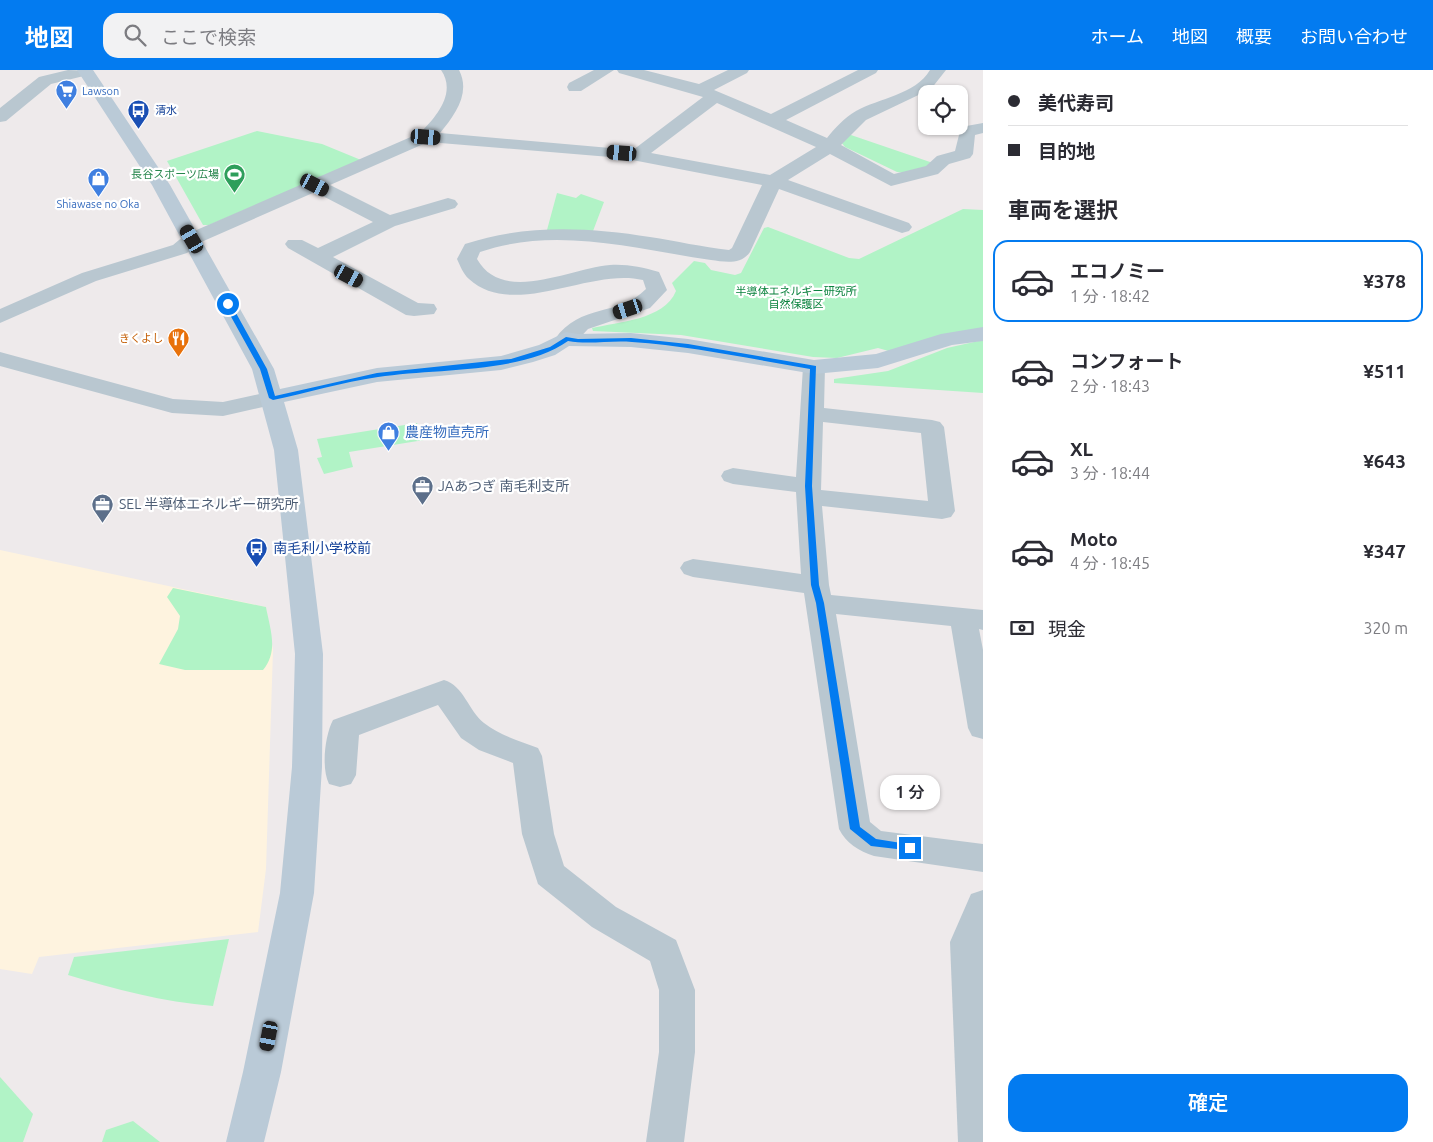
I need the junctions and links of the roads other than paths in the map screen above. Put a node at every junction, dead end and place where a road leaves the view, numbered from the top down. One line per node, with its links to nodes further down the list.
1 (86, 70): 10 (street); 21 (street)
2 (448, 70): 13 (street)
3 (606, 70): 8 (street)
4 (625, 70): 9 (street)
5 (741, 70): 9 (street)
6 (870, 70): 11 (street)
7 (938, 70): 14 (street)
8 (575, 87)
9 (708, 93): 11 (street); 15 (street)
10 (0, 117)
11 (773, 120): 14 (street)
12 (983, 128): 14 (street)
13 (426, 137): 15 (street); 17 (street)
14 (830, 146): 16 (street)
15 (637, 156): 16 (street)
16 (774, 181): 20 (street); 27 (street)
17 (315, 185): 19 (street); 21 (street)
18 (448, 204): 19 (street)
19 (388, 222): 23 (street)
20 (902, 227)
21 (192, 239): 25 (street); 30 (street)
22 (295, 244): 23 (street)
23 (318, 256): 24 (street)
24 (426, 309)
25 (0, 318)
26 (983, 334): 29 (street)
27 (566, 339): 29 (street); 30 (street)
28 (0, 359): 30 (street)
29 (814, 367): 31 (street)
30 (273, 398): 41 (street)
31 (811, 414): 33 (street); 33 (street)
32 (733, 476): 33 (street)
33 (809, 491): 35 (street)
34 (693, 568): 35 (street)
35 (817, 594): 36 (street); 39 (street)
36 (973, 619): 37 (street)
37 (983, 728)
38 (340, 775): 42 (street)
39 (983, 858)
40 (983, 904): 43 (street)
41 (246, 1142)
42 (665, 1142)
43 (977, 1142)

